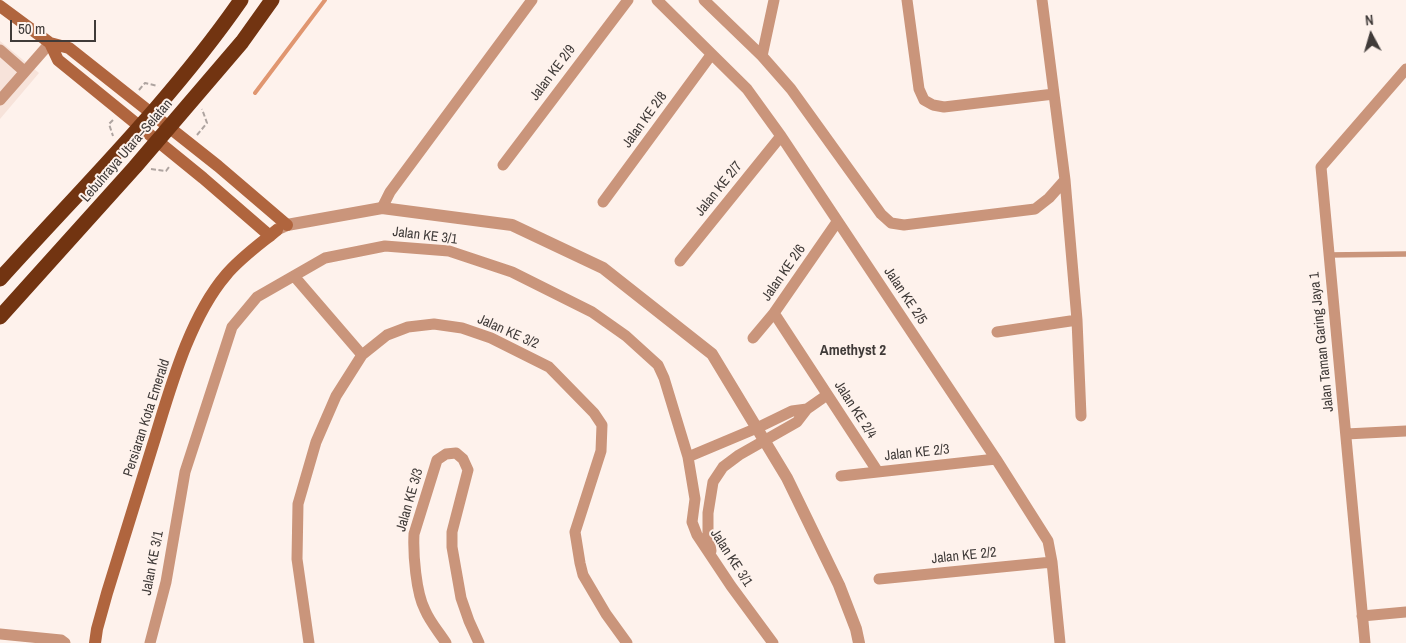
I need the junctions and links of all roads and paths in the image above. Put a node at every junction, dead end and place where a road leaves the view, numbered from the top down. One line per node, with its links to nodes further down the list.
1 (241, 0): 31 (highway, Lebuhraya Utara–Selatan)
2 (272, 0): 33 (highway, Lebuhraya Utara–Selatan)
3 (532, 0): 24 (street)
4 (628, 0): 21 (street, Jalan KE 2/9)
5 (657, 0): 13 (street, Jalan KE 2/5)
6 (704, 0): 14 (street)
7 (774, 0): 14 (street)
8 (907, 0): 18 (street)
9 (1042, 0): 18 (street)
10 (0, 6): 11 (main road)
11 (50, 43): 16 (street); 26 (main road); 26 (main road)
12 (0, 50): 16 (street)
13 (711, 55): 20 (street, Jalan KE 2/5); 23 (street, Jalan KE 2/8)
14 (762, 56): 22 (street)
15 (1406, 68): 17 (street, Jalan Taman Garing Jaya 1)
16 (24, 70): 19 (street)
17 (1402, 83): 28 (street, Jalan Taman Garing Jaya 1)
18 (1054, 94): 22 (street)
19 (0, 100)
20 (781, 136): 25 (street, Jalan KE 2/5); 29 (street, Jalan KE 2/7)
21 (503, 165)
22 (1065, 180): 34 (street)
23 (603, 202)
24 (382, 208): 26 (street); 41 (street)
25 (837, 222): 32 (street, Jalan KE 2/6); 46 (street, Jalan KE 2/5)
26 (278, 230): 56 (main road, Persiaran Kota Emerald)
27 (1406, 254): 28 (lane)
28 (1328, 255): 43 (street, Jalan Taman Garing Jaya 1)
29 (680, 261)
30 (294, 276): 37 (street); 45 (street, Jalan KE 3/1); 57 (street, Jalan KE 3/1)
31 (0, 279)
32 (774, 313): 36 (street, Jalan KE 2/6); 38 (street, Jalan KE 2/4)
33 (0, 317)
34 (1077, 320): 35 (street); 40 (street)
35 (997, 332)
36 (753, 338)
37 (362, 355): 58 (street, Jalan KE 3/2); 61 (street, Jalan KE 3/2)
38 (827, 395): 39 (street); 47 (street, Jalan KE 2/4)
39 (807, 408): 41 (street); 44 (street)
40 (1081, 416)
41 (757, 428): 44 (street); 45 (street)
42 (1406, 431): 43 (street)
43 (1346, 434): 53 (street, Jalan Taman Garing Jaya 1)
44 (764, 441): 49 (street); 63 (street)
45 (688, 457): 49 (street, Jalan KE 3/1)
46 (996, 459): 47 (street, Jalan KE 2/3); 50 (street, Jalan KE 2/5)
47 (878, 472): 48 (street, Jalan KE 2/3)
48 (841, 476)
49 (712, 558): 62 (street, Jalan KE 3/1)
50 (1052, 562): 51 (street, Jalan KE 2/2); 64 (street, Jalan KE 2/5)
51 (879, 579)
52 (1406, 612): 53 (street)
53 (1362, 616): 65 (street, Jalan Taman Garing Jaya 1)
54 (0, 634): 55 (street)
55 (65, 643)
56 (95, 643)
57 (150, 643)
58 (309, 643)
59 (446, 643): 60 (street, Jalan KE 3/3)
60 (479, 643)
61 (627, 643)
62 (773, 643)
63 (859, 643)
64 (1060, 643)
65 (1365, 643)

